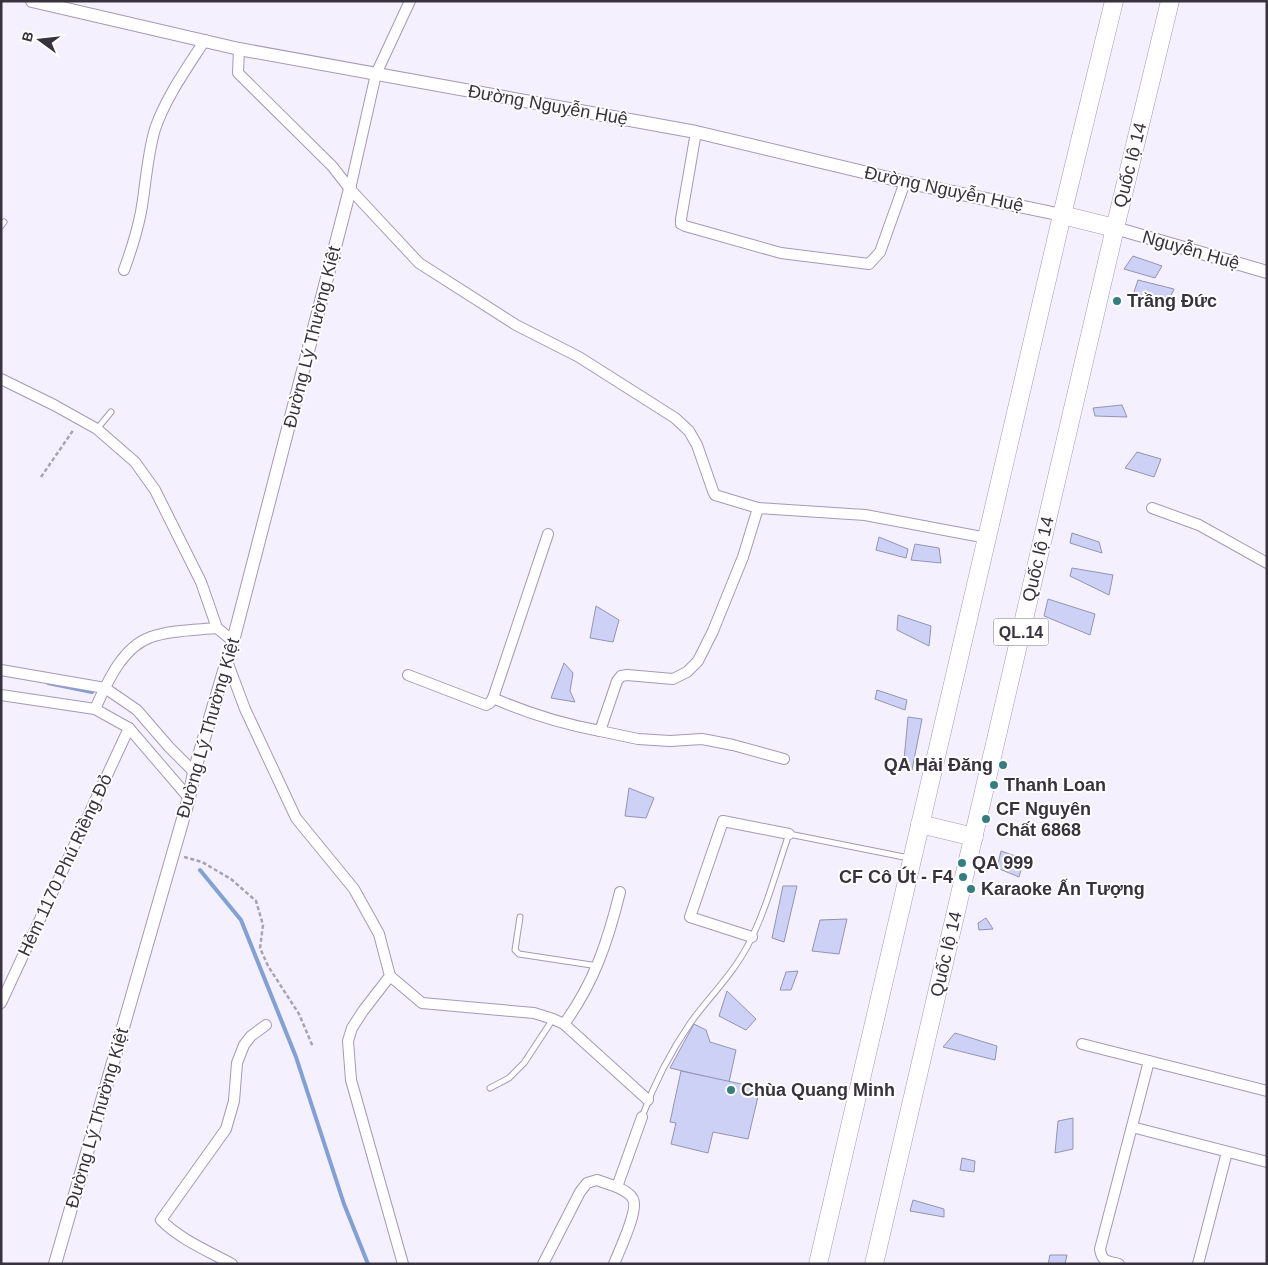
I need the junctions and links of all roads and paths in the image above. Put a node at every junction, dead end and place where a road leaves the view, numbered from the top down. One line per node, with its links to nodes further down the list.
1 (32, 1): 5 (street, Đường Nguyễn Huệ)
2 (410, 1): 7 (street)
3 (1114, 1): 11 (highway, QL.14)
4 (1170, 1): 12 (highway, Quốc lộ 14 / QL.14)
5 (205, 40): 6 (street, Đường Nguyễn Huệ); 13 (street)
6 (239, 49): 7 (street, Đường Nguyễn Huệ); 10 (street)
7 (376, 74): 8 (street, Đường Nguyễn Huệ); 10 (street)
8 (696, 132): 9 (street, Đường Nguyễn Huệ); 9 (street)
9 (905, 182): 11 (street, Đường Nguyễn Huệ)
10 (350, 189): 20 (street); 26 (street, Đường Lý Thường Kiệt)
11 (1062, 215): 12 (highway); 23 (highway, QL.14)
12 (1115, 228): 14 (street, Nguyễn Huệ); 41 (highway, Quốc lộ 14 / QL.14)
13 (124, 270)
14 (1267, 272)
15 (1, 379): 17 (street)
16 (111, 412): 18 (lane)
17 (80, 419): 18 (street); 19 (path)
18 (97, 429): 25 (street)
19 (41, 477)
20 (758, 508): 23 (street); 35 (street)
21 (1152, 508): 24 (street)
22 (548, 534): 32 (street)
23 (987, 538): 39 (highway, QL.14)
24 (1267, 563)
25 (217, 628): 26 (street); 30 (street)
26 (233, 641): 27 (street, Đường Lý Thường Kiệt)
27 (227, 661): 37 (street, Đường Lý Thường Kiệt); 48 (street)
28 (1, 670): 30 (street)
29 (408, 674): 32 (street)
30 (105, 688): 33 (street); 37 (street)
31 (1, 695): 33 (street)
32 (493, 698): 35 (street)
33 (95, 709): 34 (street)
34 (129, 728): 38 (street); 49 (street, Hẻm 1170 Phú Riềng Đỏ)
35 (600, 731): 36 (street)
36 (784, 759)
37 (194, 772): 38 (street, Đường Lý Thường Kiệt)
38 (189, 798): 42 (street, Đường Lý Thường Kiệt)
39 (920, 824): 41 (highway); 43 (highway, QL.14)
40 (789, 834): 43 (lane); 46 (lane); 46 (street)
41 (974, 837): 70 (highway, Quốc lộ 14 / QL.14)
42 (173, 854): 54 (path); 64 (street, Đường Lý Thường Kiệt)
43 (912, 859): 69 (highway, QL.14)
44 (620, 892): 47 (street)
45 (520, 917): 47 (lane)
46 (752, 937): 58 (lane)
47 (598, 966): 51 (street)
48 (390, 976): 50 (street); 66 (street)
49 (1, 1003)
50 (553, 1019): 51 (street); 56 (lane)
51 (564, 1024): 58 (street)
52 (266, 1025): 65 (street)
53 (1082, 1044): 55 (street)
54 (313, 1047)
55 (1149, 1061): 57 (street); 60 (street)
56 (490, 1088)
57 (1267, 1092)
58 (648, 1100): 59 (lane)
59 (642, 1117): 63 (street)
60 (1132, 1127): 61 (street); 71 (street)
61 (1227, 1152): 62 (street); 72 (street)
62 (1267, 1162)
63 (617, 1187): 67 (street); 68 (street)
64 (55, 1264)
65 (232, 1264)
66 (402, 1264)
67 (543, 1264)
68 (614, 1264)
69 (818, 1264)
70 (874, 1264)
71 (1118, 1264)
72 (1198, 1264)

